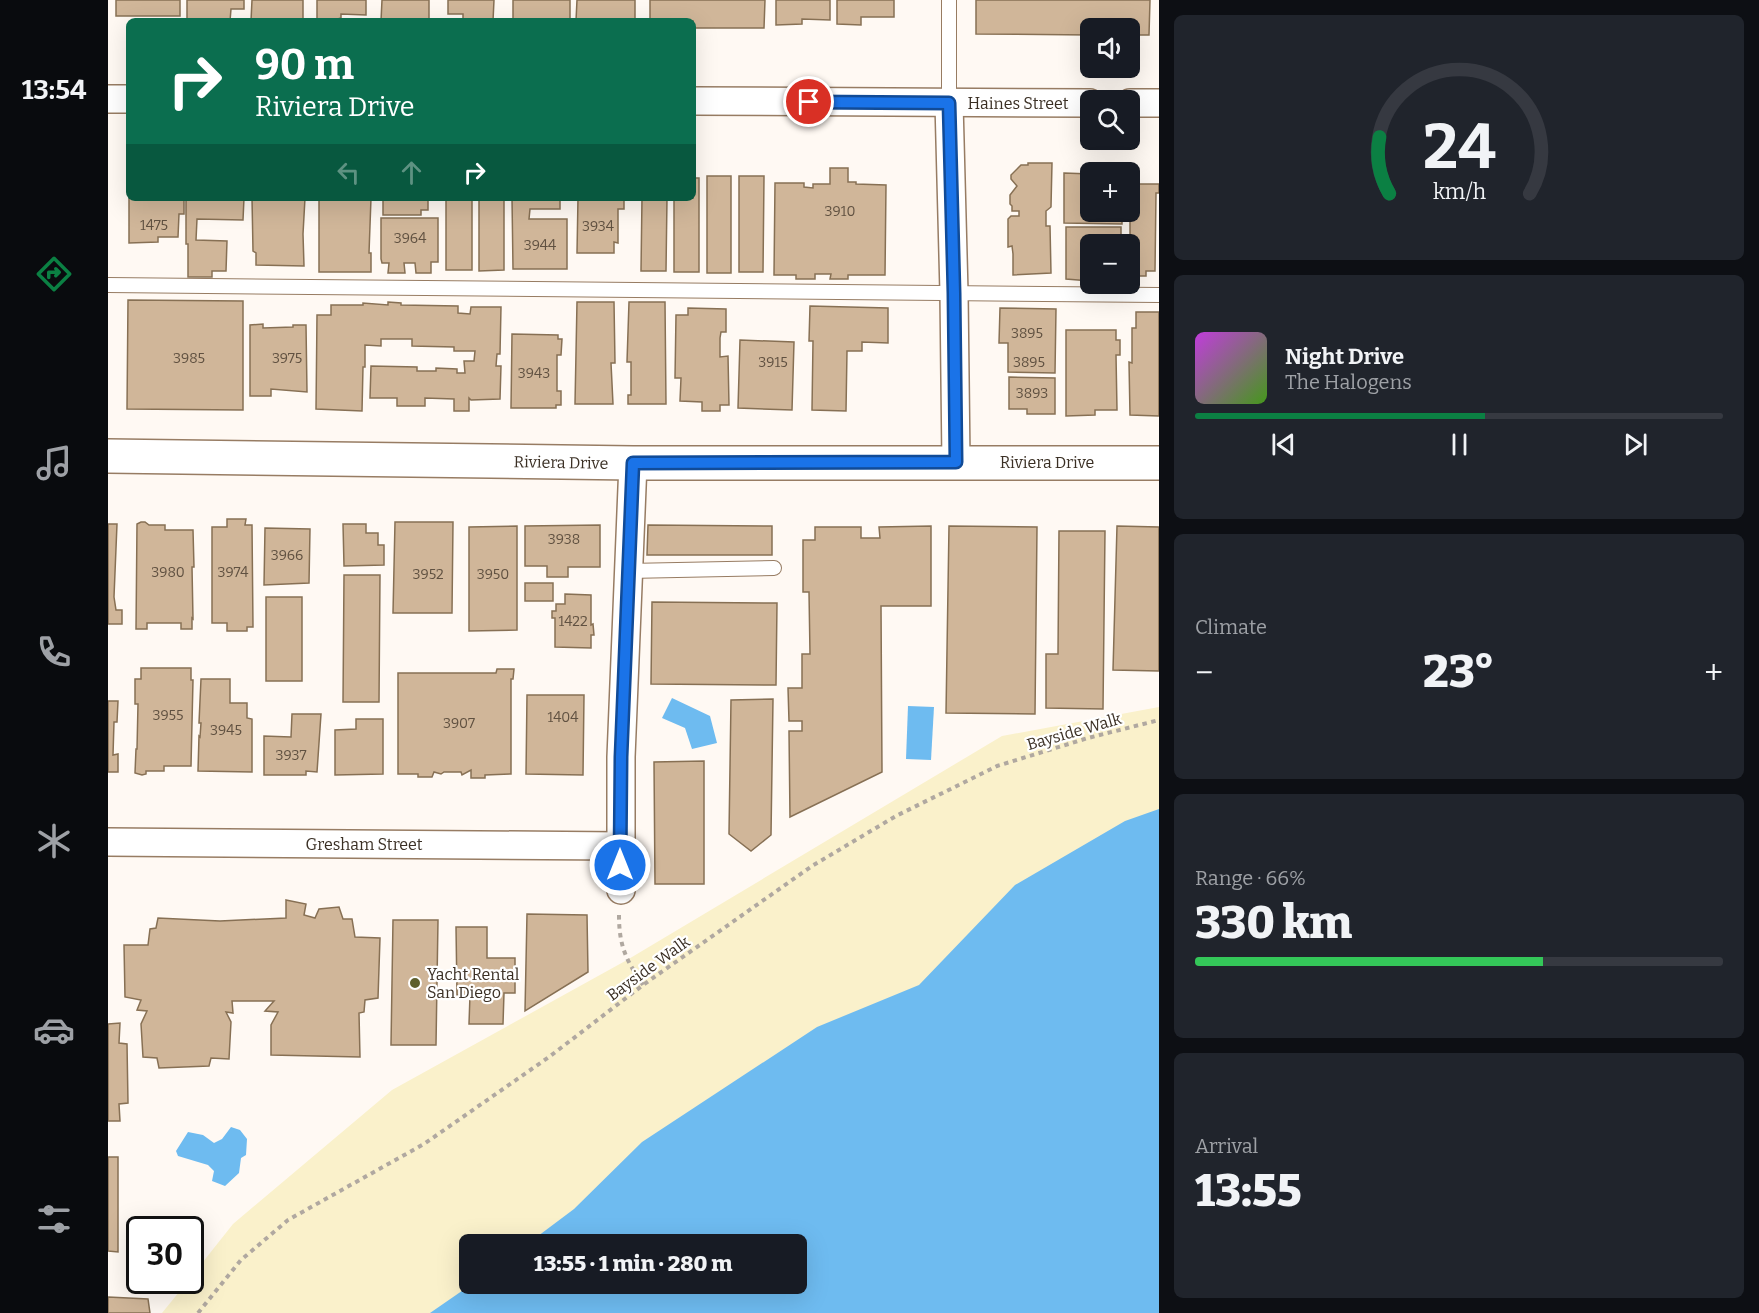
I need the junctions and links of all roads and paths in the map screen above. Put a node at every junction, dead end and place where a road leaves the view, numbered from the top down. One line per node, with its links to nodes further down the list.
1 (949, 0): 5 (lane)
2 (108, 99): 3 (street)
3 (126, 99)
4 (696, 102): 5 (street, Haines Street)
5 (949, 103): 6 (street, Haines Street); 10 (street)
6 (1080, 103)
7 (1140, 103): 8 (street)
8 (1159, 103)
9 (108, 285): 10 (lane)
10 (954, 293): 11 (lane); 13 (street)
11 (1159, 295)
12 (108, 456): 14 (street, Riviera Drive)
13 (956, 462): 14 (street, Riviera Drive); 15 (street, Riviera Drive)
14 (633, 463): 17 (street)
15 (1159, 463)
16 (774, 568): 17 (lane)
17 (628, 571): 20 (street)
18 (1159, 720): 22 (path, Bayside Walk)
19 (108, 842): 20 (street, Gresham Street)
20 (620, 846): 21 (street)
21 (621, 890): 22 (path)
22 (643, 985): 23 (path, Bayside Walk)
23 (198, 1313)

